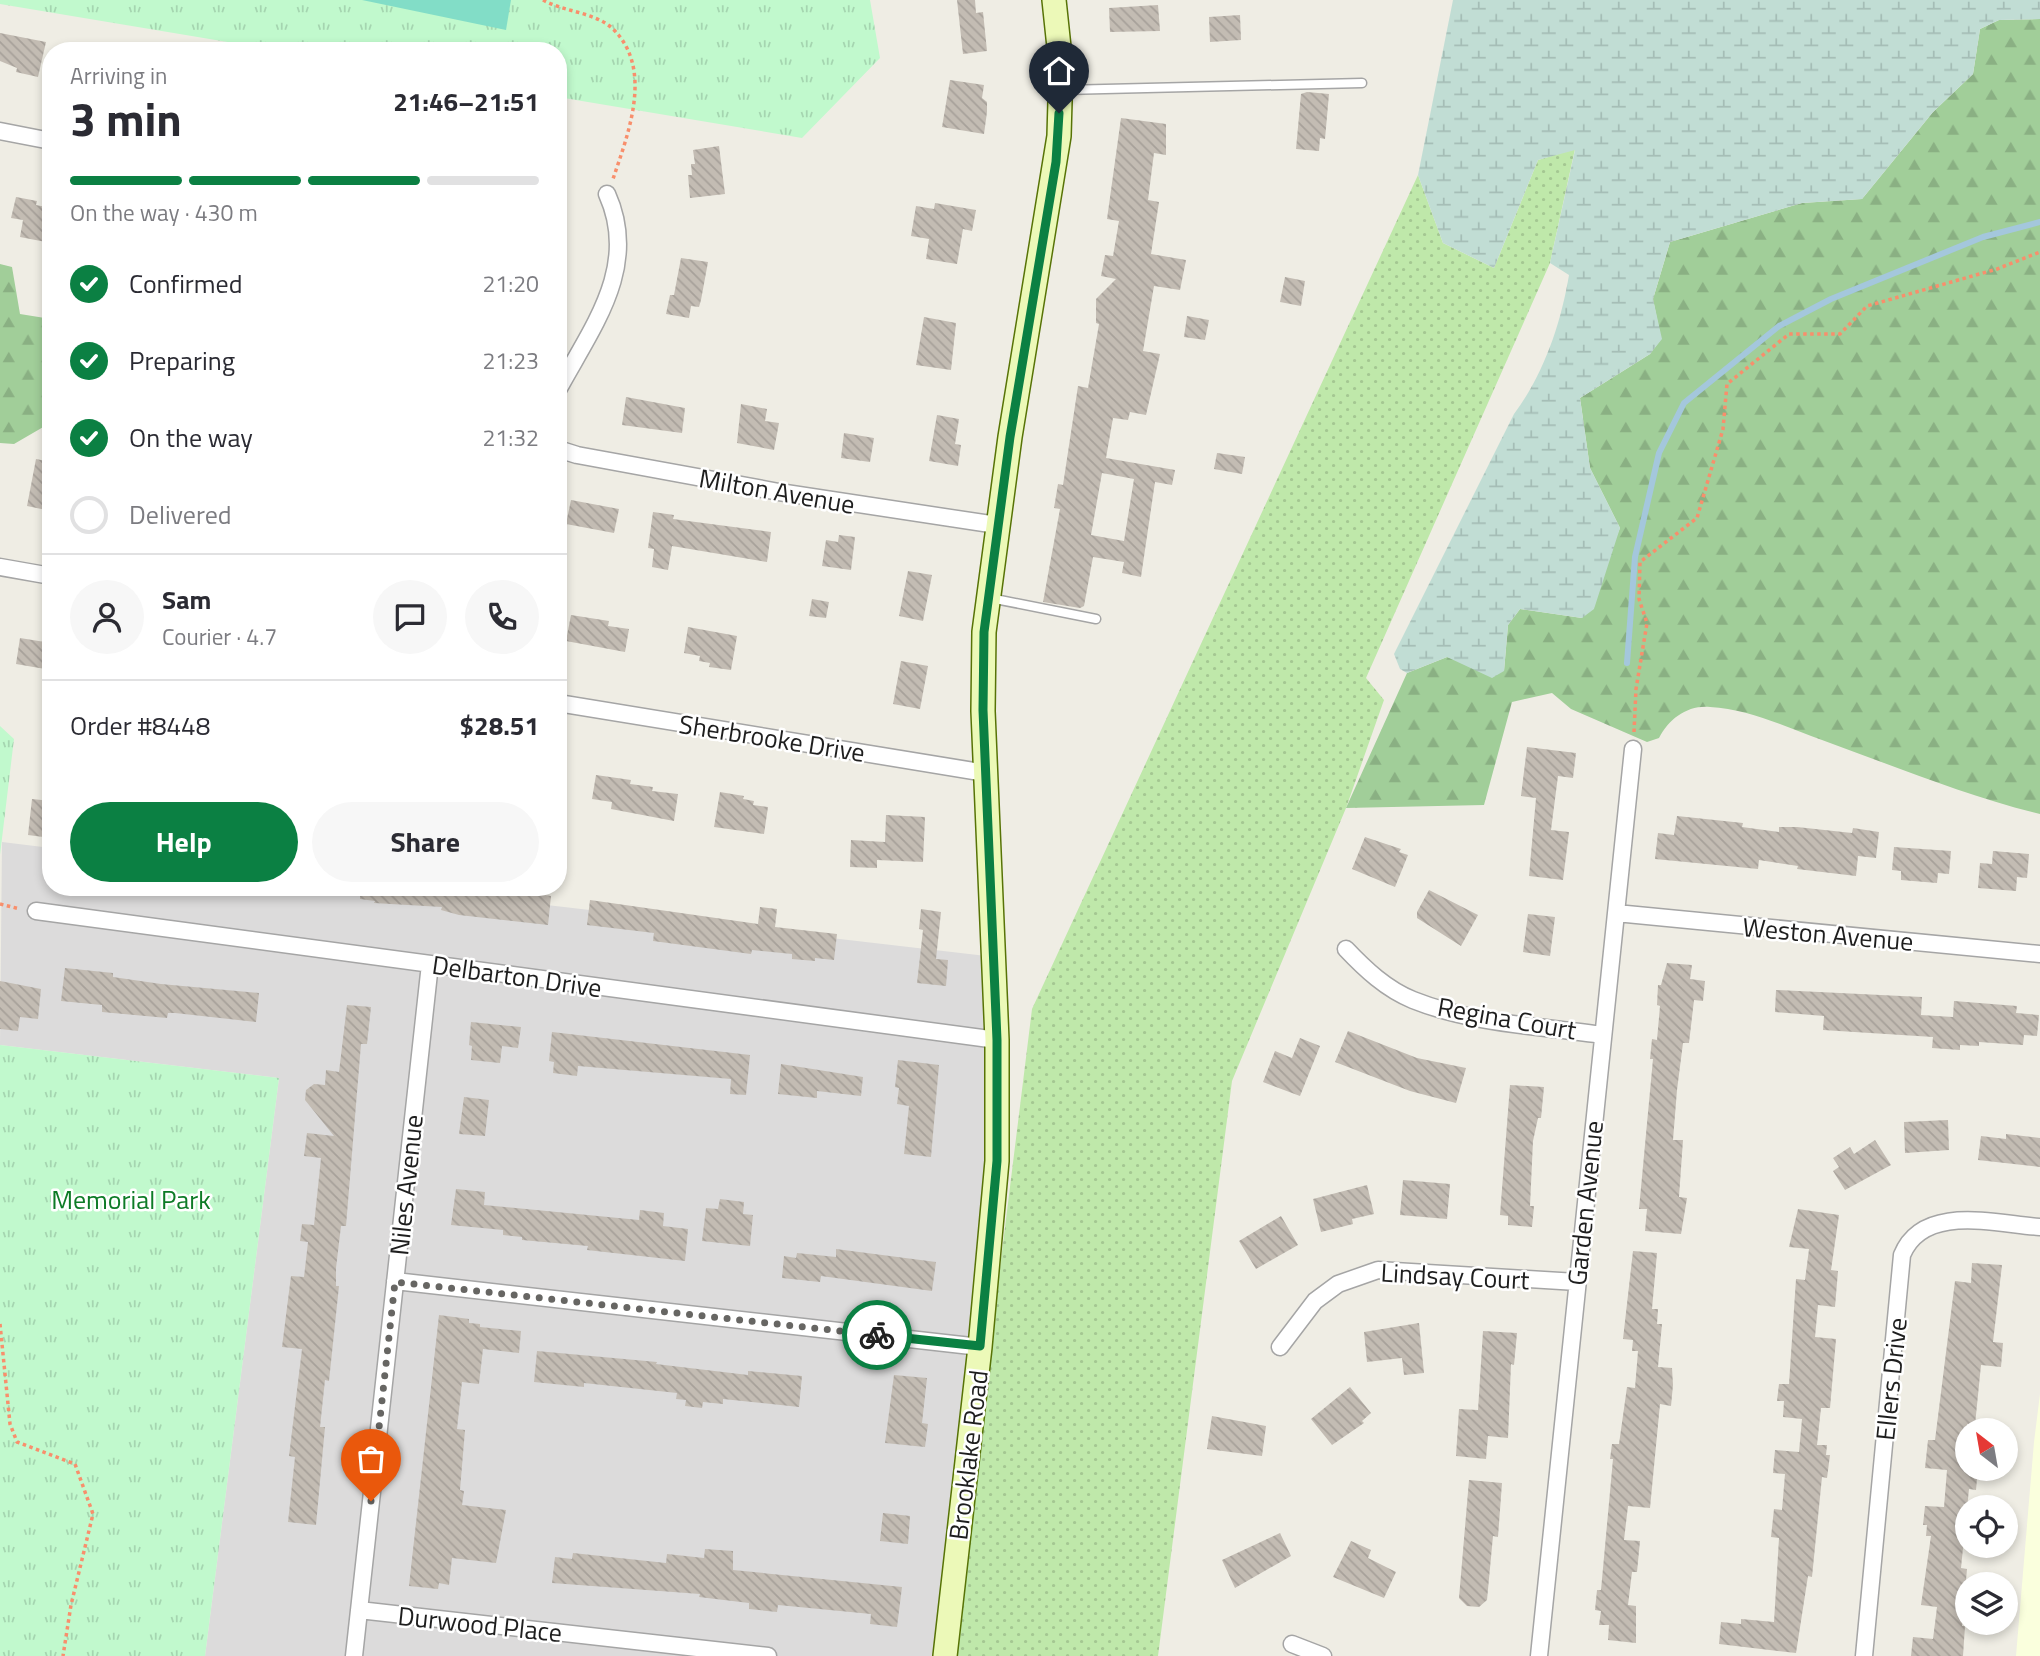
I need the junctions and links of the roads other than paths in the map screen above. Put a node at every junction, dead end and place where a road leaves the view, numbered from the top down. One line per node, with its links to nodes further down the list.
1 (1054, 0): 3 (street, Brooklake Road)
2 (1362, 83): 3 (lane)
3 (1060, 90): 9 (street, Brooklake Road)
4 (0, 131): 5 (street)
5 (42, 139)
6 (607, 194): 7 (street)
7 (567, 373)
8 (567, 452): 9 (street, Milton Avenue)
9 (997, 525): 12 (street, Brooklake Road)
10 (0, 567): 11 (street)
11 (42, 574)
12 (987, 597): 13 (lane); 16 (street, Brooklake Road)
13 (1096, 619)
14 (567, 704): 16 (street, Sherbrooke Drive)
15 (1633, 749): 18 (street, Garden Avenue)
16 (986, 773): 23 (street, Brooklake Road)
17 (36, 911): 21 (street, Delbarton Drive)
18 (1616, 914): 20 (street, Weston Avenue); 22 (street, Garden Avenue)
19 (1346, 949): 22 (street, Regina Court)
20 (2040, 954)
21 (430, 964): 23 (street, Delbarton Drive); 25 (street, Niles Avenue)
22 (1603, 1035): 26 (street, Garden Avenue)
23 (997, 1040): 27 (street, Brooklake Road)
24 (2040, 1227): 36 (street, Ellers Drive)
25 (395, 1282): 27 (street); 29 (street, Niles Avenue)
26 (1577, 1282): 28 (street, Lindsay Court); 35 (street, Garden Avenue)
27 (980, 1346): 33 (street, Brooklake Road)
28 (1280, 1347)
29 (359, 1610): 31 (street, Niles Avenue); 32 (street, Durwood Place)
30 (1293, 1644): 34 (street)
31 (354, 1656)
32 (768, 1656)
33 (945, 1656)
34 (1323, 1656)
35 (1539, 1656)
36 (1864, 1656)

